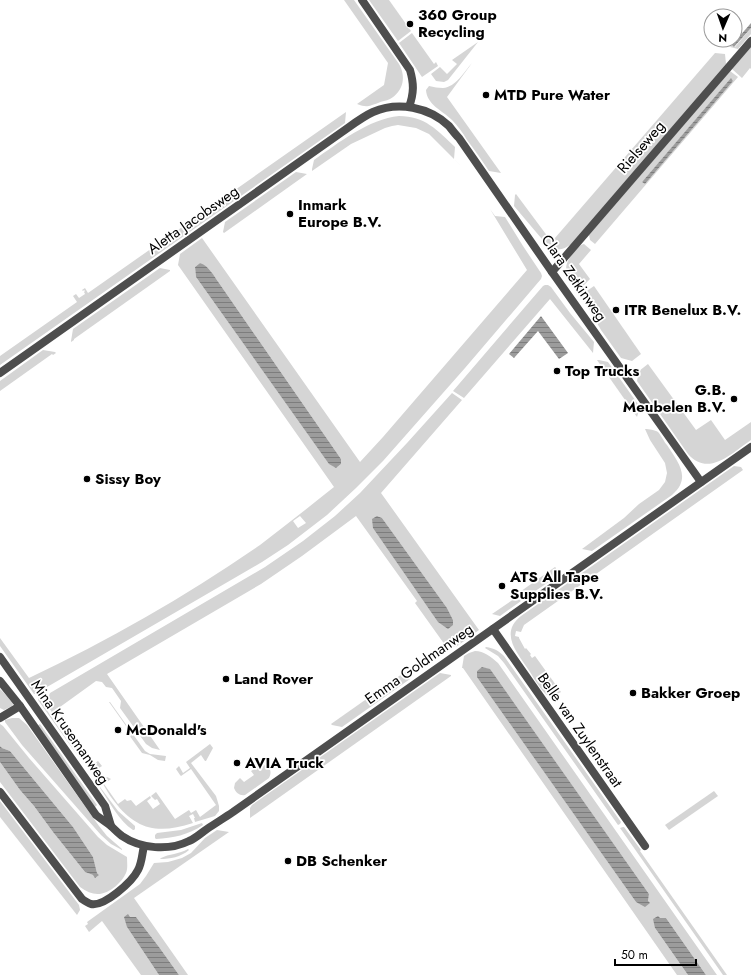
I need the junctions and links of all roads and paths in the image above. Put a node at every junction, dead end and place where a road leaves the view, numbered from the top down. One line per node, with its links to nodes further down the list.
1 (362, 0): 3 (street)
2 (751, 41): 4 (street, Rielseweg)
3 (409, 107): 4 (street, Clara Zetkinweg); 5 (street, Aletta Jacobsweg)
4 (552, 272): 7 (street, Clara Zetkinweg)
5 (0, 373)
6 (751, 447): 7 (street, Emma Goldmanweg)
7 (701, 482): 8 (street, Emma Goldmanweg)
8 (493, 629): 15 (street, Emma Goldmanweg); 16 (street, Belle van Zuylenstraat)
9 (0, 657): 14 (street, Mina Krusemanweg)
10 (0, 681): 11 (street, Mina Krusemanweg)
11 (20, 706): 12 (street); 14 (street, Mina Krusemanweg)
12 (0, 718)
13 (0, 792): 15 (street)
14 (111, 826): 15 (street, Mina Krusemanweg)
15 (144, 846)
16 (645, 846)

